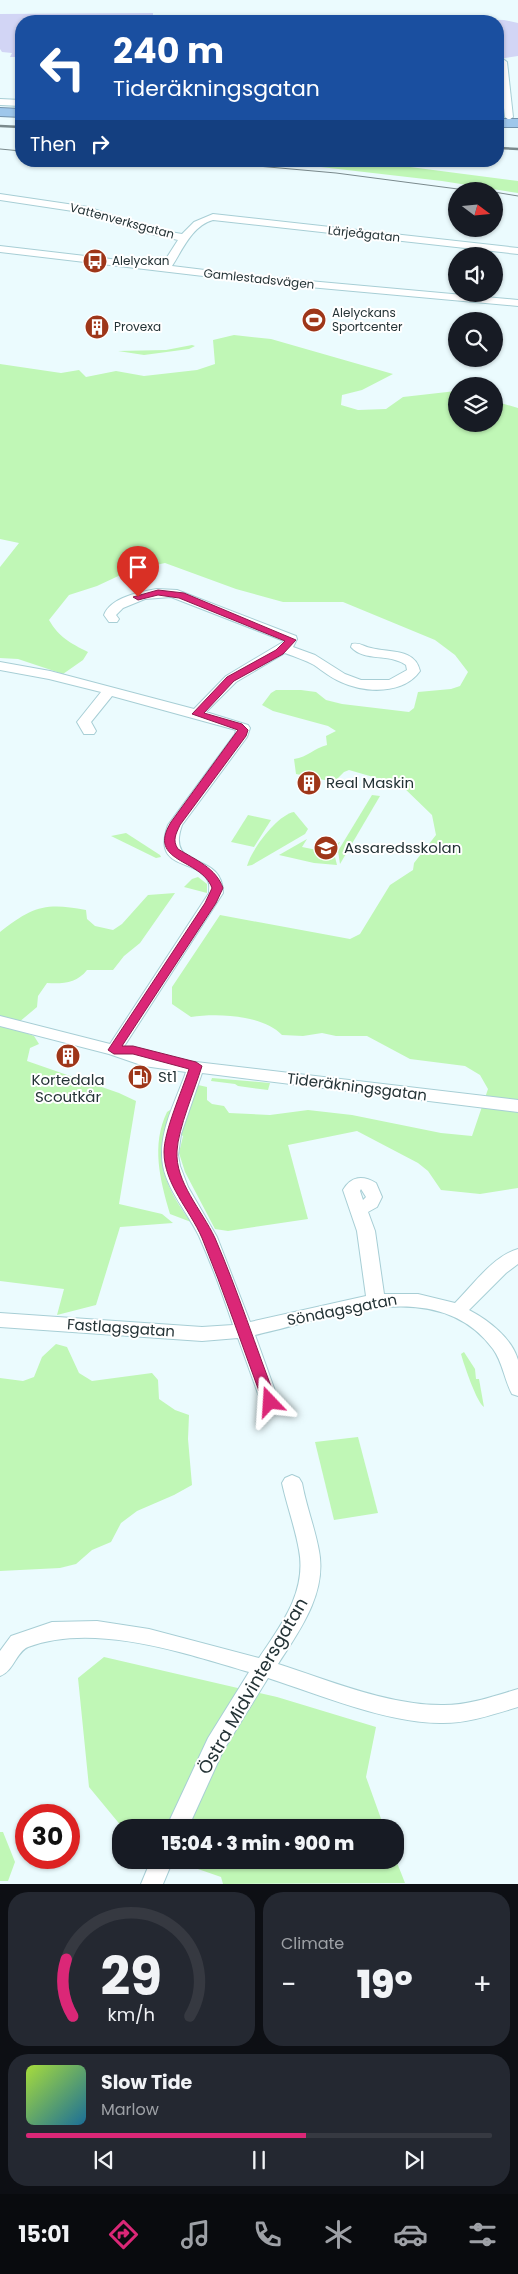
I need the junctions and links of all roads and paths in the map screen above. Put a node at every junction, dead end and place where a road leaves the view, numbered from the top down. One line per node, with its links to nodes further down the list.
1 (504, 71): 6 (street)
2 (0, 102): 3 (street)
3 (15, 103)
4 (0, 110): 5 (highway)
5 (15, 111)
6 (510, 122)
7 (504, 129): 8 (highway)
8 (518, 129)
9 (0, 197): 10 (street, Vattenverksgatan)
10 (185, 238): 12 (street, Lärjeågatan); 13 (street)
11 (0, 249): 13 (street, Gamlestadsvägen)
12 (518, 251)
13 (165, 269): 14 (street, Gamlestadsvägen)
14 (518, 303)
15 (112, 619): 17 (street)
16 (357, 647): 17 (street)
17 (285, 649): 20 (street)
18 (0, 666): 19 (street)
19 (109, 691): 20 (street); 21 (street)
20 (197, 714): 23 (street)
21 (89, 731)
22 (0, 1020): 23 (street, Tideräkningsgatan)
23 (114, 1050): 24 (street, Tideräkningsgatan)
24 (196, 1066): 25 (street, Tideräkningsgatan); 31 (street)
25 (518, 1106)
26 (359, 1210): 28 (street)
27 (518, 1256): 29 (street)
28 (376, 1301): 29 (street, Söndagsgatan); 31 (street, Söndagsgatan)
29 (458, 1311): 32 (street, Söndagsgatan)
30 (0, 1320): 31 (street, Fastlagsgatan)
31 (243, 1331): 34 (street)
32 (518, 1385): 33 (street, Söndagsgatan)
33 (518, 1389)
34 (270, 1402)
35 (292, 1483): 37 (street, Östra Midvintersgatan)
36 (0, 1667): 37 (street)
37 (262, 1668): 38 (street); 39 (street, Östra Midvintersgatan)
38 (518, 1698)
39 (181, 1819)
40 (158, 1869): 41 (street)
41 (152, 1884)

